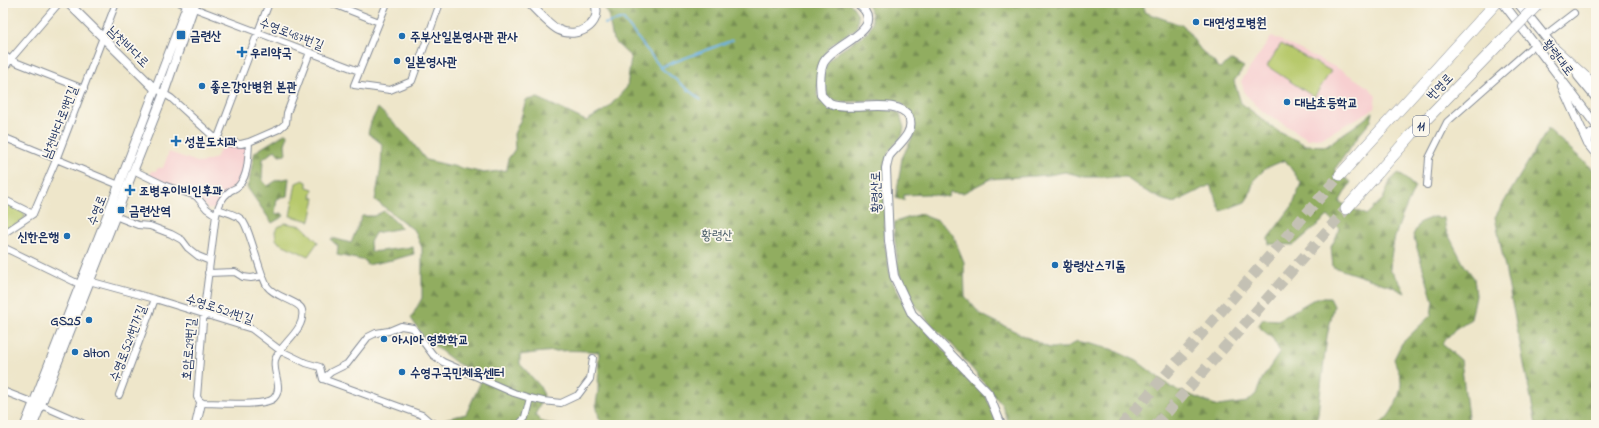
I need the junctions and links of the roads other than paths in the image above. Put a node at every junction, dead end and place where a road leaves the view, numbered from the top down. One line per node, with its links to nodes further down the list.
1 (59, 3): 25 (street)
2 (68, 3): 20 (main road, 남천바다로)
3 (116, 3): 20 (street, 남천바다로9번길)
4 (270, 3): 18 (street)
5 (331, 3): 17 (street)
6 (387, 3): 17 (street)
7 (440, 3): 27 (street)
8 (529, 3): 9 (main road)
9 (596, 3)
10 (857, 3): 72 (main road, 황령산로)
11 (1496, 3): 41 (highway, 번영로 / 11)
12 (1503, 3): 21 (main road, 황령대로)
13 (1518, 3): 19 (main road, 황령대로)
14 (189, 4): 18 (street, 수영로487번길); 30 (main road, 수영로)
15 (1538, 4): 45 (highway, 번영로 / 11, bridge)
16 (1574, 13): 19 (street)
17 (379, 22): 27 (street)
18 (258, 32): 23 (street, 수영로487번길); 35 (street)
19 (1544, 36): 22 (main road, 황령대로)
20 (103, 38): 29 (street, 남천바다로9번길); 30 (main road, 남천바다로)
21 (1534, 45): 28 (main road, 황령대로); 43 (street)
22 (1556, 51): 31 (highway)
23 (310, 52): 27 (street, 수영로487번길); 36 (street)
24 (3, 54): 25 (street)
25 (10, 60): 26 (street); 29 (street)
26 (3, 71)
27 (359, 71)
28 (1556, 72): 32 (main road, 황령대로); 37 (main road)
29 (84, 89): 39 (street, 남천바다로9번길)
30 (160, 91): 35 (street); 40 (main road, 수영로); 42 (main road, 수영로)
31 (1595, 94)
32 (1596, 125)
33 (1596, 133): 37 (main road)
34 (3, 138): 39 (street)
35 (217, 140): 36 (street)
36 (249, 142): 46 (street, 호암로29번길)
37 (1588, 144): 38 (main road)
38 (1596, 154)
39 (56, 160): 42 (street); 47 (street, 남천바다로9번길)
40 (133, 170): 46 (street); 48 (main road, 수영로)
41 (1340, 176)
42 (119, 185): 55 (main road, 수영로)
43 (1427, 185)
44 (3, 198): 47 (street)
45 (1346, 209)
46 (217, 212): 51 (street, 호암로29번길); 53 (street)
47 (33, 214): 49 (street)
48 (115, 216): 51 (street); 54 (main road, 수영로)
49 (3, 234)
50 (3, 247): 55 (street)
51 (210, 261): 52 (street, 호암로29번길)
52 (208, 273): 53 (street); 57 (street, 호암로29번길)
53 (263, 276): 58 (street)
54 (89, 281): 56 (street, 수영로521번길); 65 (main road, 수영로)
55 (79, 284): 65 (main road, 수영로)
56 (156, 299): 57 (street, 수영로521번길); 62 (street, 수영로521번가길)
57 (203, 314): 58 (street, 수영로521번길); 64 (street, 호암로29번길)
58 (281, 351): 60 (street, 수영로521번길); 64 (street)
59 (593, 358): 63 (street)
60 (324, 380): 63 (street); 70 (street)
61 (3, 391): 65 (street)
62 (120, 395)
63 (530, 398): 71 (street)
64 (202, 403): 69 (main road)
65 (37, 404): 66 (street); 67 (main road, 수영로); 68 (main road, 수영로)
66 (82, 423)
67 (24, 425)
68 (33, 425)
69 (196, 425)
70 (439, 425)
71 (518, 425)
72 (1001, 425)

